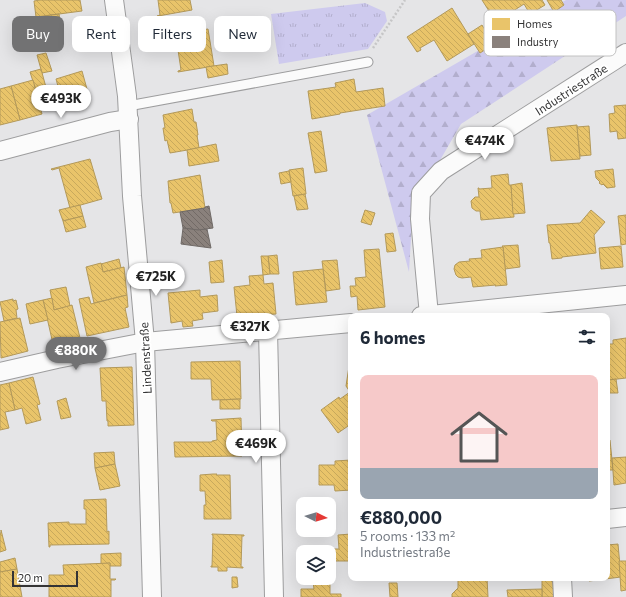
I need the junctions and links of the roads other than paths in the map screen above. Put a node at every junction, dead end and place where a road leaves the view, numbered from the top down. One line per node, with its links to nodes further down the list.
1 (114, 0): 4 (street, Lindenstraße)
2 (626, 53): 7 (street, Industriestraße)
3 (368, 62): 4 (lane)
4 (128, 112): 5 (street); 11 (street, Lindenstraße)
5 (0, 151)
6 (626, 296): 8 (street, Industriestraße)
7 (425, 313)
8 (455, 313)
9 (348, 322): 10 (street)
10 (268, 330): 11 (street); 17 (street)
11 (145, 342): 12 (street); 16 (street, Lindenstraße)
12 (0, 372)
13 (626, 517): 14 (street)
14 (610, 519)
15 (562, 581): 18 (street)
16 (152, 597)
17 (274, 597)
18 (563, 597)

